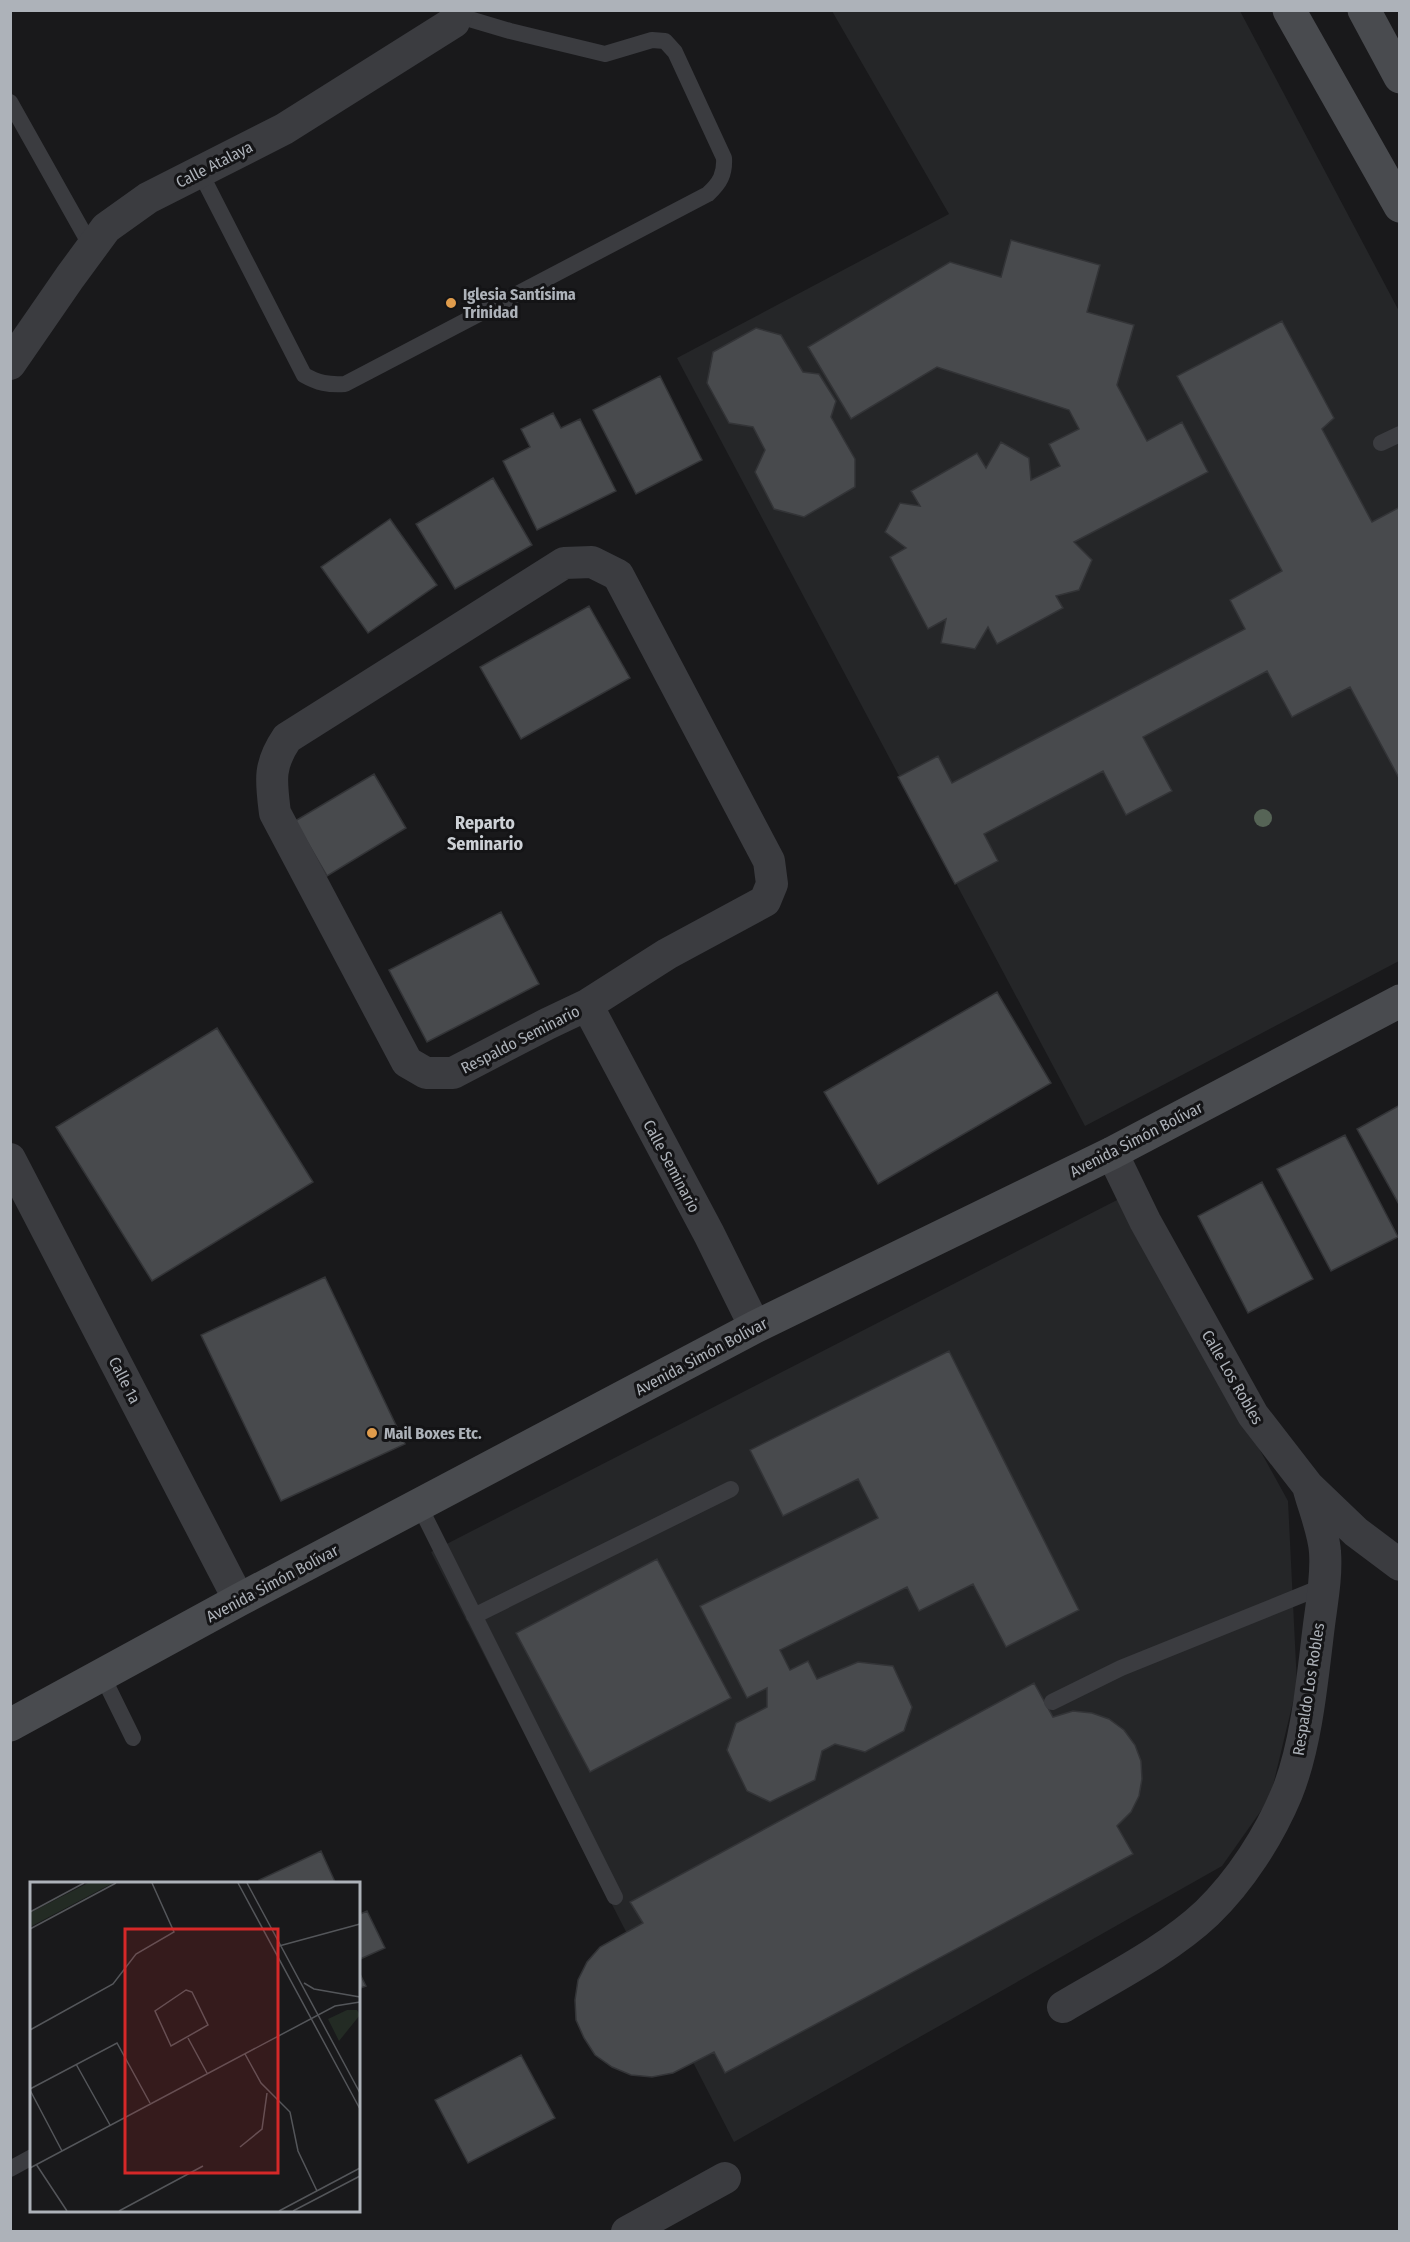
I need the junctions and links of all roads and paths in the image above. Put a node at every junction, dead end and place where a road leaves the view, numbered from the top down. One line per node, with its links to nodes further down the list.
1 (1289, 10): 6 (main road)
2 (1364, 10): 4 (main road)
3 (457, 13): 7 (street, Calle Atalaya); 7 (lane)
4 (1400, 77)
5 (10, 102): 9 (lane)
6 (1389, 166): 8 (main road)
7 (200, 172): 9 (street, Calle Atalaya)
8 (1400, 206)
9 (92, 248): 10 (street, Calle Atalaya)
10 (10, 364)
11 (1400, 434): 12 (lane)
12 (1381, 443)
13 (1400, 1001): 15 (main road, Avenida Simón Bolívar)
14 (587, 1005): 14 (street, Respaldo Seminario); 17 (street, Calle Seminario)
15 (1112, 1154): 17 (main road, Avenida Simón Bolívar); 18 (street, Calle Los Robles)
16 (10, 1159): 23 (street, Calle 1a)
17 (755, 1327): 20 (main road, Avenida Simón Bolívar)
18 (1308, 1486): 21 (street, Calle Los Robles); 22 (street, Respaldo Los Robles)
19 (731, 1489): 24 (lane)
20 (419, 1505): 23 (main road, Avenida Simón Bolívar); 24 (lane)
21 (1400, 1565)
22 (1324, 1586): 26 (lane); 30 (street, Respaldo Los Robles)
23 (239, 1600): 25 (main road, Avenida Simón Bolívar)
24 (474, 1616): 29 (lane)
25 (102, 1675): 27 (main road, Avenida Simón Bolívar); 28 (lane)
26 (1052, 1702)
27 (10, 1725)
28 (133, 1738)
29 (615, 1897)
30 (1063, 2007)
31 (30, 2158): 32 (lane)
32 (10, 2169)
33 (725, 2178): 34 (street)
34 (627, 2232)

